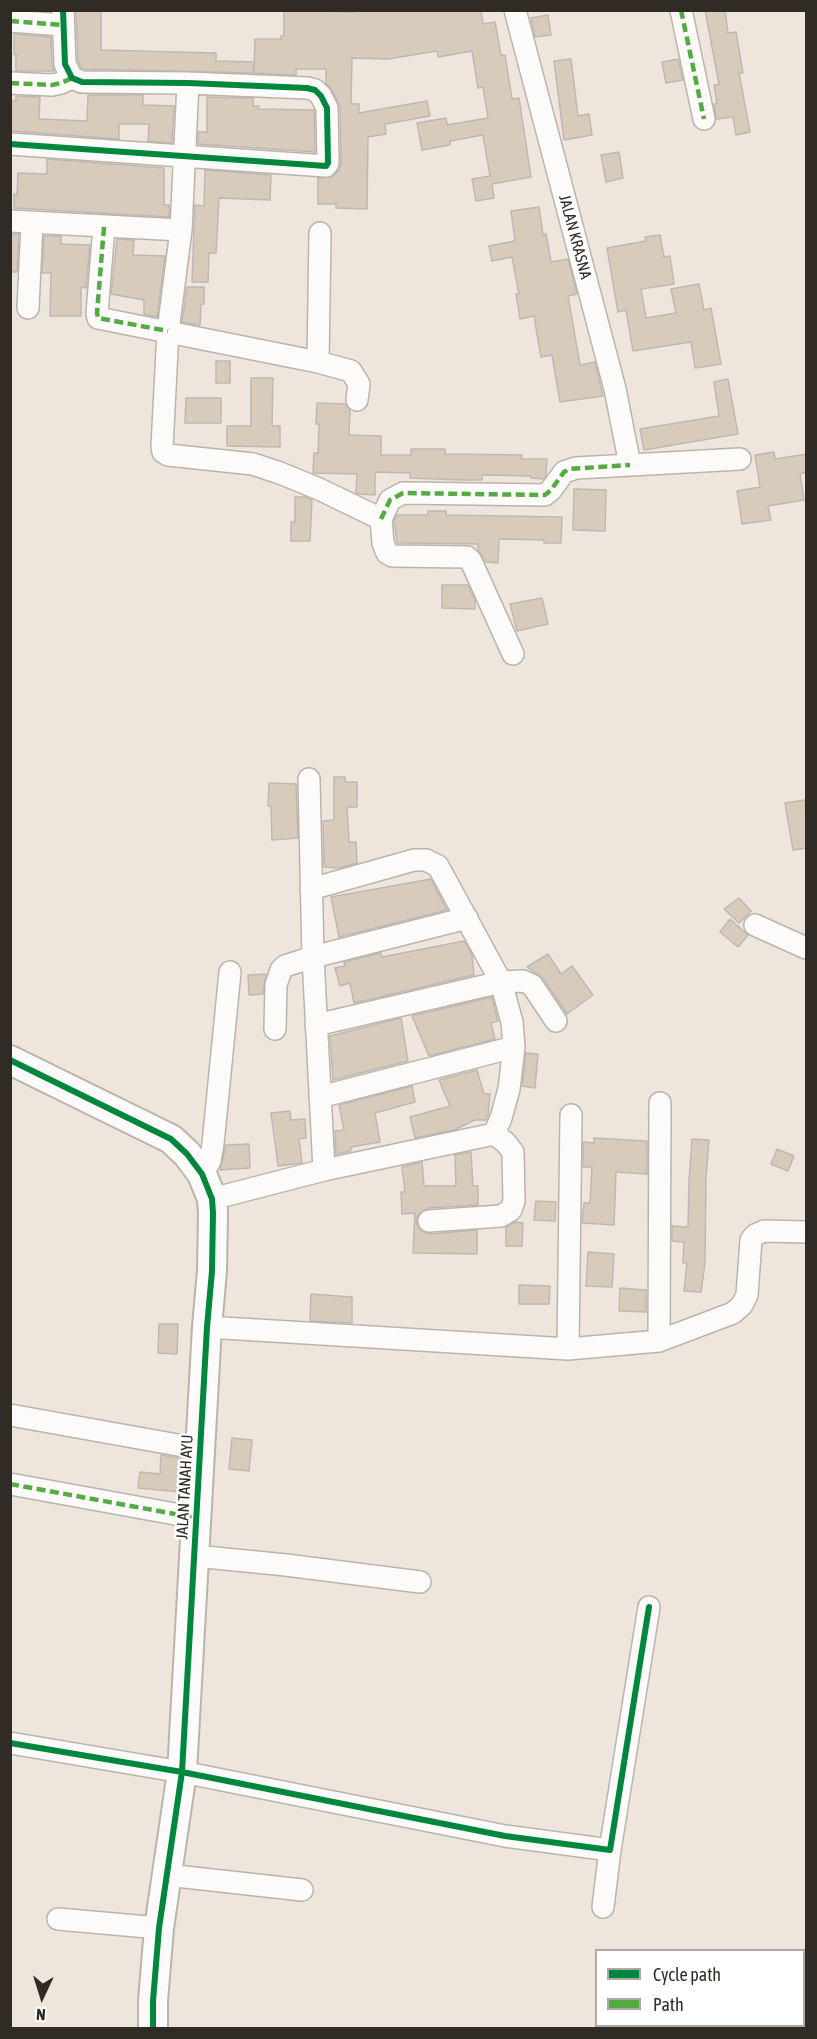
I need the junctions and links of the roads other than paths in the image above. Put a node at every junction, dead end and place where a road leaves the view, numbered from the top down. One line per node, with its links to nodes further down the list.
1 (515, 10): 21 (street, JALAN KRASNA)
2 (681, 10): 8 (street)
3 (63, 18): 4 (street); 5 (street)
4 (10, 21)
5 (72, 78): 6 (street); 7 (street)
6 (10, 83)
7 (188, 83): 10 (street); 10 (street)
8 (704, 119)
9 (10, 144): 10 (street)
10 (184, 157): 14 (street)
11 (10, 221): 12 (street)
12 (32, 223): 13 (street); 16 (street)
13 (104, 227): 14 (street); 17 (street)
14 (181, 230): 17 (street)
15 (320, 233): 18 (street)
16 (28, 308)
17 (168, 332): 18 (street); 22 (street)
18 (318, 362): 19 (street)
19 (357, 400)
20 (740, 459): 21 (street)
21 (630, 465): 22 (street)
22 (381, 519): 23 (street)
23 (513, 654)
24 (309, 779): 25 (street)
25 (311, 889): 26 (street); 29 (street)
26 (467, 918): 29 (street); 31 (street)
27 (755, 925): 28 (street)
28 (807, 948)
29 (313, 957): 33 (street); 34 (street)
30 (230, 972): 42 (street)
31 (501, 982): 32 (street); 33 (street); 35 (street)
32 (556, 1021)
33 (316, 1025): 37 (street)
34 (275, 1029)
35 (514, 1047): 37 (street); 40 (street)
36 (10, 1060): 42 (street)
37 (320, 1097): 41 (street)
38 (660, 1103): 46 (street)
39 (571, 1115): 47 (street)
40 (494, 1134): 41 (street); 43 (street)
41 (324, 1170): 42 (street)
42 (207, 1186): 45 (street, JALAN TANAH AYU)
43 (429, 1221)
44 (807, 1232): 46 (street)
45 (207, 1327): 47 (street); 49 (street, JALAN TANAH AYU)
46 (658, 1341): 47 (street)
47 (568, 1349)
48 (10, 1415): 49 (street)
49 (200, 1449): 51 (street, JALAN TANAH AYU)
50 (10, 1484): 51 (street)
51 (197, 1518): 52 (street, JALAN TANAH AYU)
52 (195, 1556): 53 (street); 56 (street, JALAN TANAH AYU)
53 (420, 1582)
54 (649, 1607): 57 (street)
55 (10, 1743): 56 (street)
56 (182, 1772): 57 (street); 58 (street, JALAN TANAH AYU)
57 (610, 1850): 60 (street)
58 (167, 1875): 59 (street); 62 (street, JALAN TANAH AYU)
59 (303, 1890)
60 (603, 1906)
61 (58, 1919): 62 (street)
62 (159, 1928): 63 (street, JALAN TANAH AYU)
63 (153, 2028)

